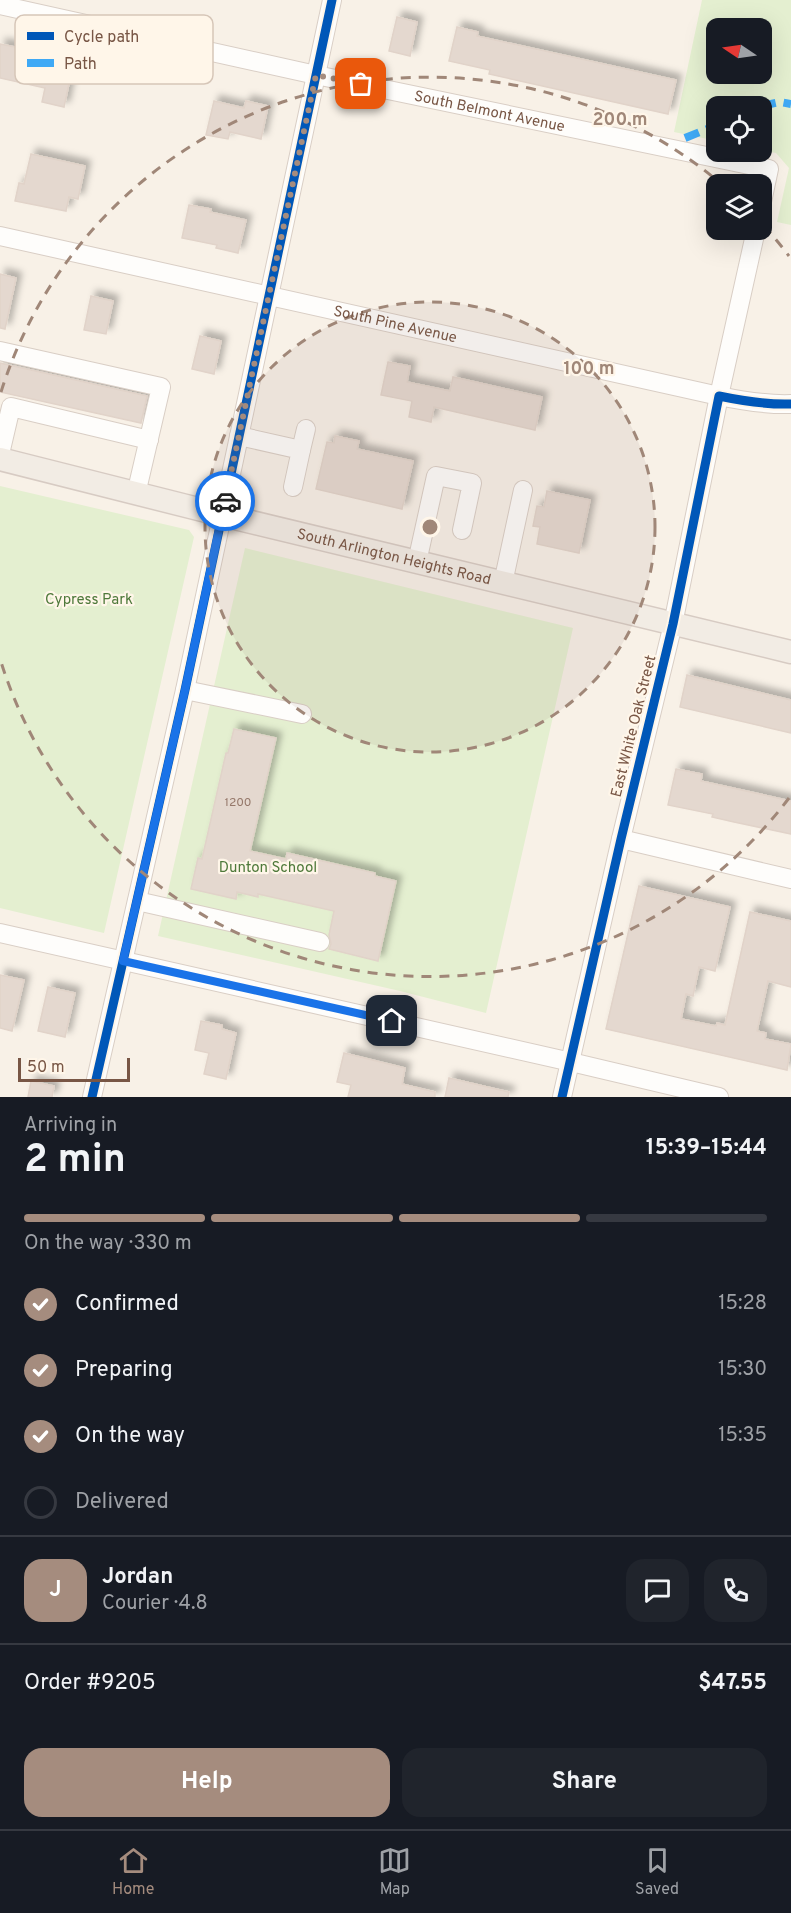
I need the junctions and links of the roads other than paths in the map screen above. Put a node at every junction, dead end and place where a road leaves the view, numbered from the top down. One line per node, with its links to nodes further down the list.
1 (332, 0): 5 (street)
2 (0, 5): 3 (street, South Belmont Avenue)
3 (45, 15)
4 (213, 52): 5 (street, South Belmont Avenue)
5 (316, 75): 6 (street, South Belmont Avenue); 9 (street)
6 (768, 174)
7 (0, 236): 9 (street, South Pine Avenue)
8 (754, 240): 11 (street, East White Oak Street)
9 (268, 297): 11 (street, South Pine Avenue); 14 (street)
10 (0, 351): 15 (street)
11 (719, 396): 12 (street, South Pine Avenue); 26 (street, East White Oak Street)
12 (791, 404)
13 (306, 429): 16 (street)
14 (239, 436): 16 (street); 22 (street)
15 (149, 440): 17 (street); 21 (street)
16 (301, 450): 19 (street)
17 (0, 454)
18 (0, 459): 21 (main road, South Arlington Heights Road)
19 (293, 487)
20 (523, 490): 25 (street)
21 (136, 494): 22 (main road, South Arlington Heights Road)
22 (222, 515): 24 (main road, South Arlington Heights Road); 28 (street)
23 (462, 530): 24 (street)
24 (417, 562): 25 (main road, South Arlington Heights Road)
25 (503, 583): 26 (main road, South Arlington Heights Road)
26 (673, 624): 27 (main road, South Arlington Heights Road); 30 (street, East White Oak Street)
27 (791, 652)
28 (185, 690): 29 (street); 32 (street)
29 (302, 714)
30 (621, 839): 31 (street); 36 (street, East White Oak Street)
31 (791, 879)
32 (137, 900): 34 (street); 35 (street)
33 (0, 933): 35 (street)
34 (320, 942)
35 (123, 961): 36 (street); 37 (street)
36 (571, 1062): 38 (street, East White Oak Street); 39 (street)
37 (92, 1097)
38 (562, 1097)
39 (719, 1097)

